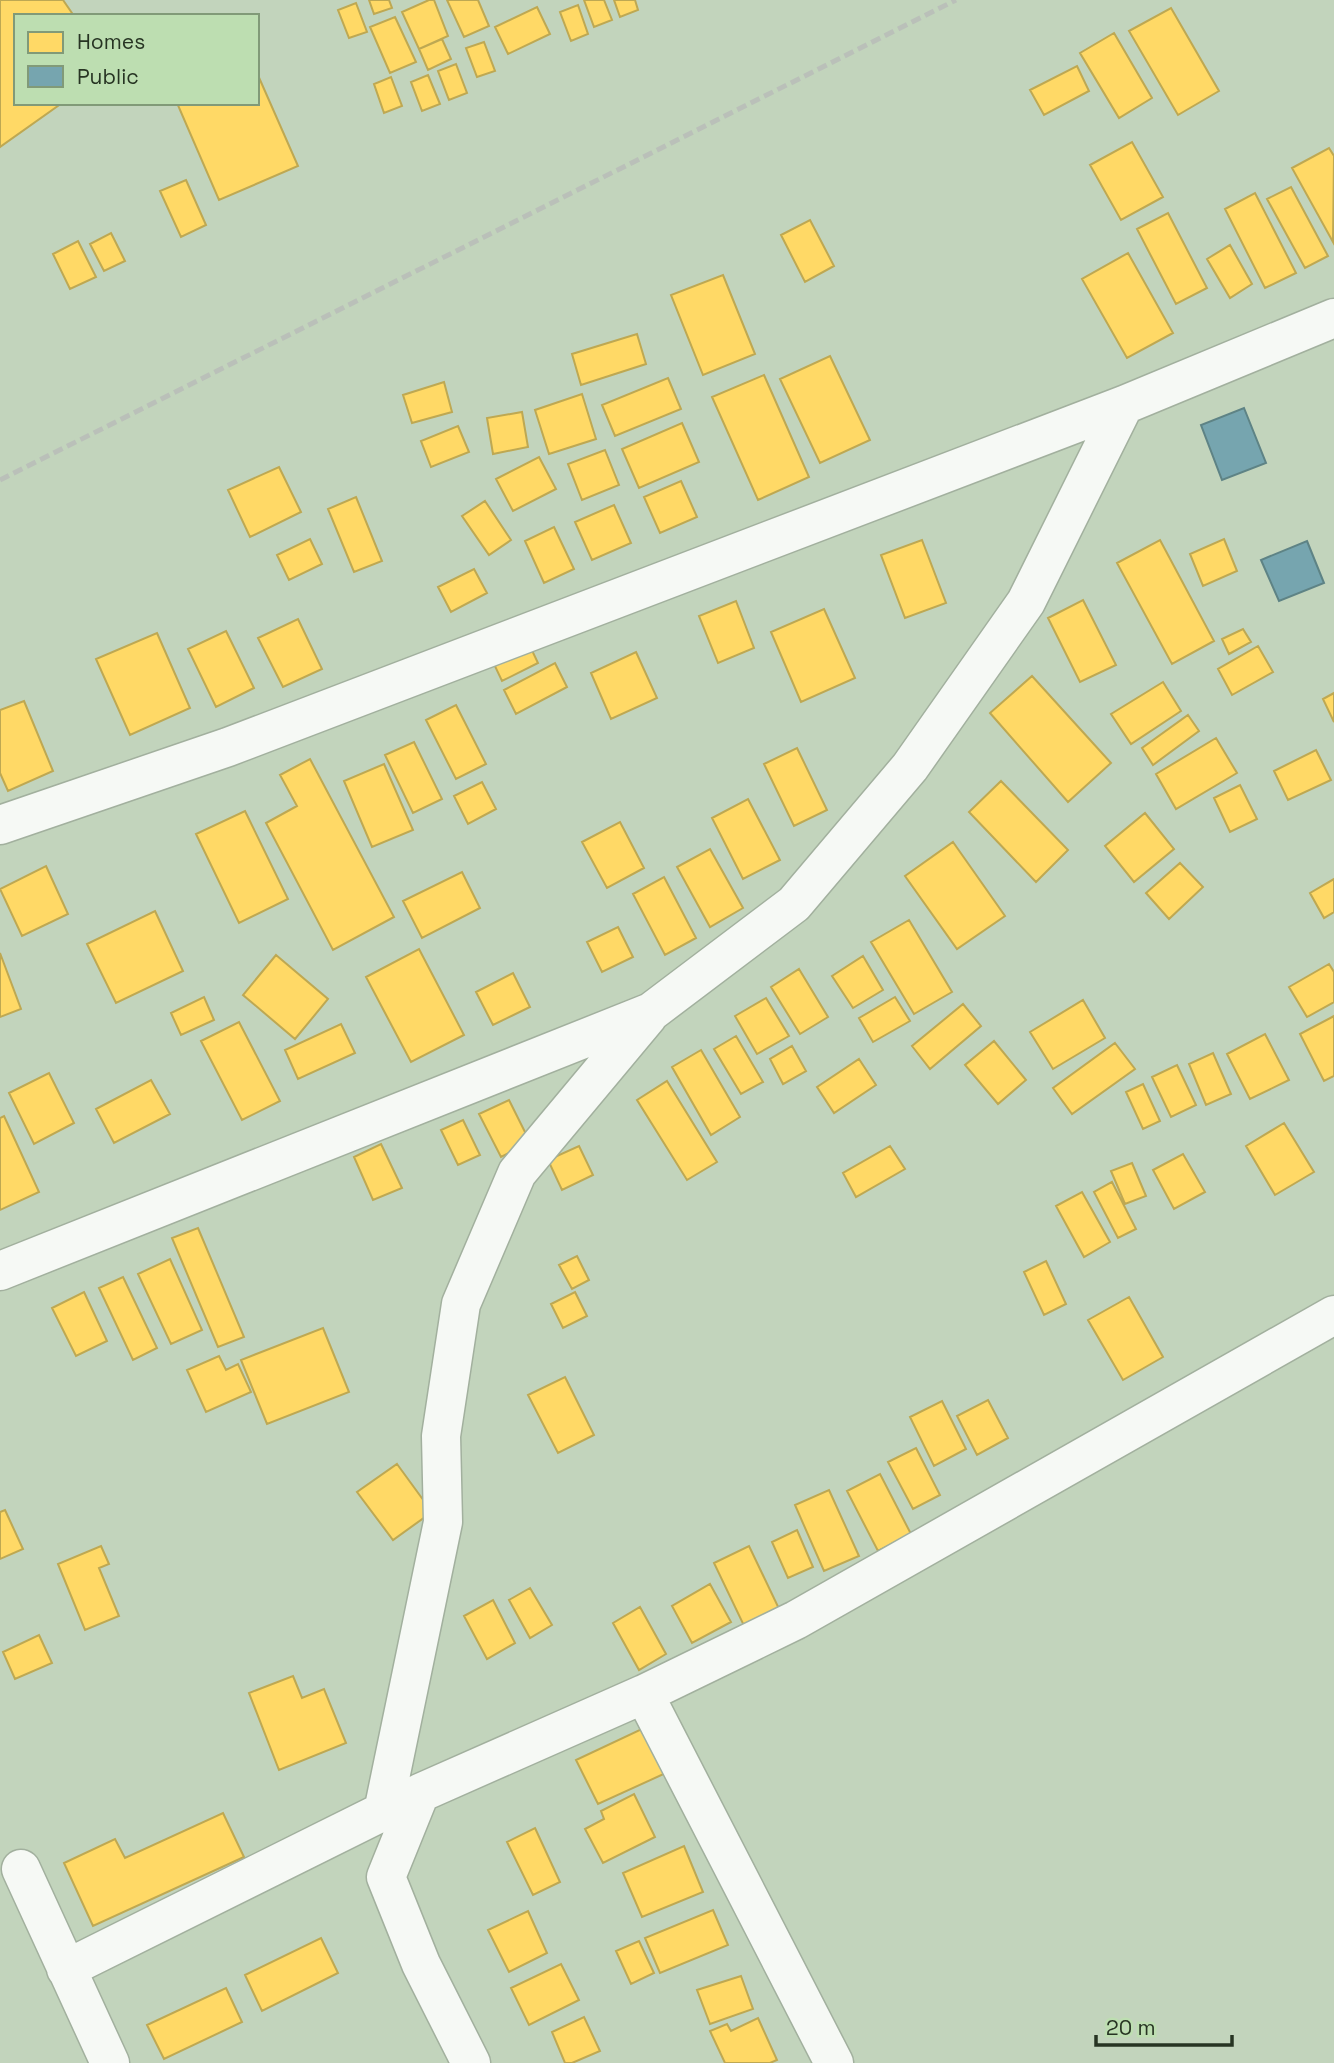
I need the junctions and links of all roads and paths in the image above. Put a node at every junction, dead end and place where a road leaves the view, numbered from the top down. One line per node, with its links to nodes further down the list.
1 (1334, 318): 2 (street)
2 (1124, 405): 3 (street); 4 (street)
3 (0, 825)
4 (651, 1012): 5 (street); 9 (street)
5 (0, 1271)
6 (1334, 1314): 7 (street)
7 (643, 1694): 8 (street); 14 (street)
8 (420, 1793): 9 (street); 13 (street)
9 (383, 1812): 11 (street)
10 (21, 1869): 11 (street)
11 (66, 1969): 12 (street)
12 (110, 2063)
13 (471, 2063)
14 (834, 2063)

